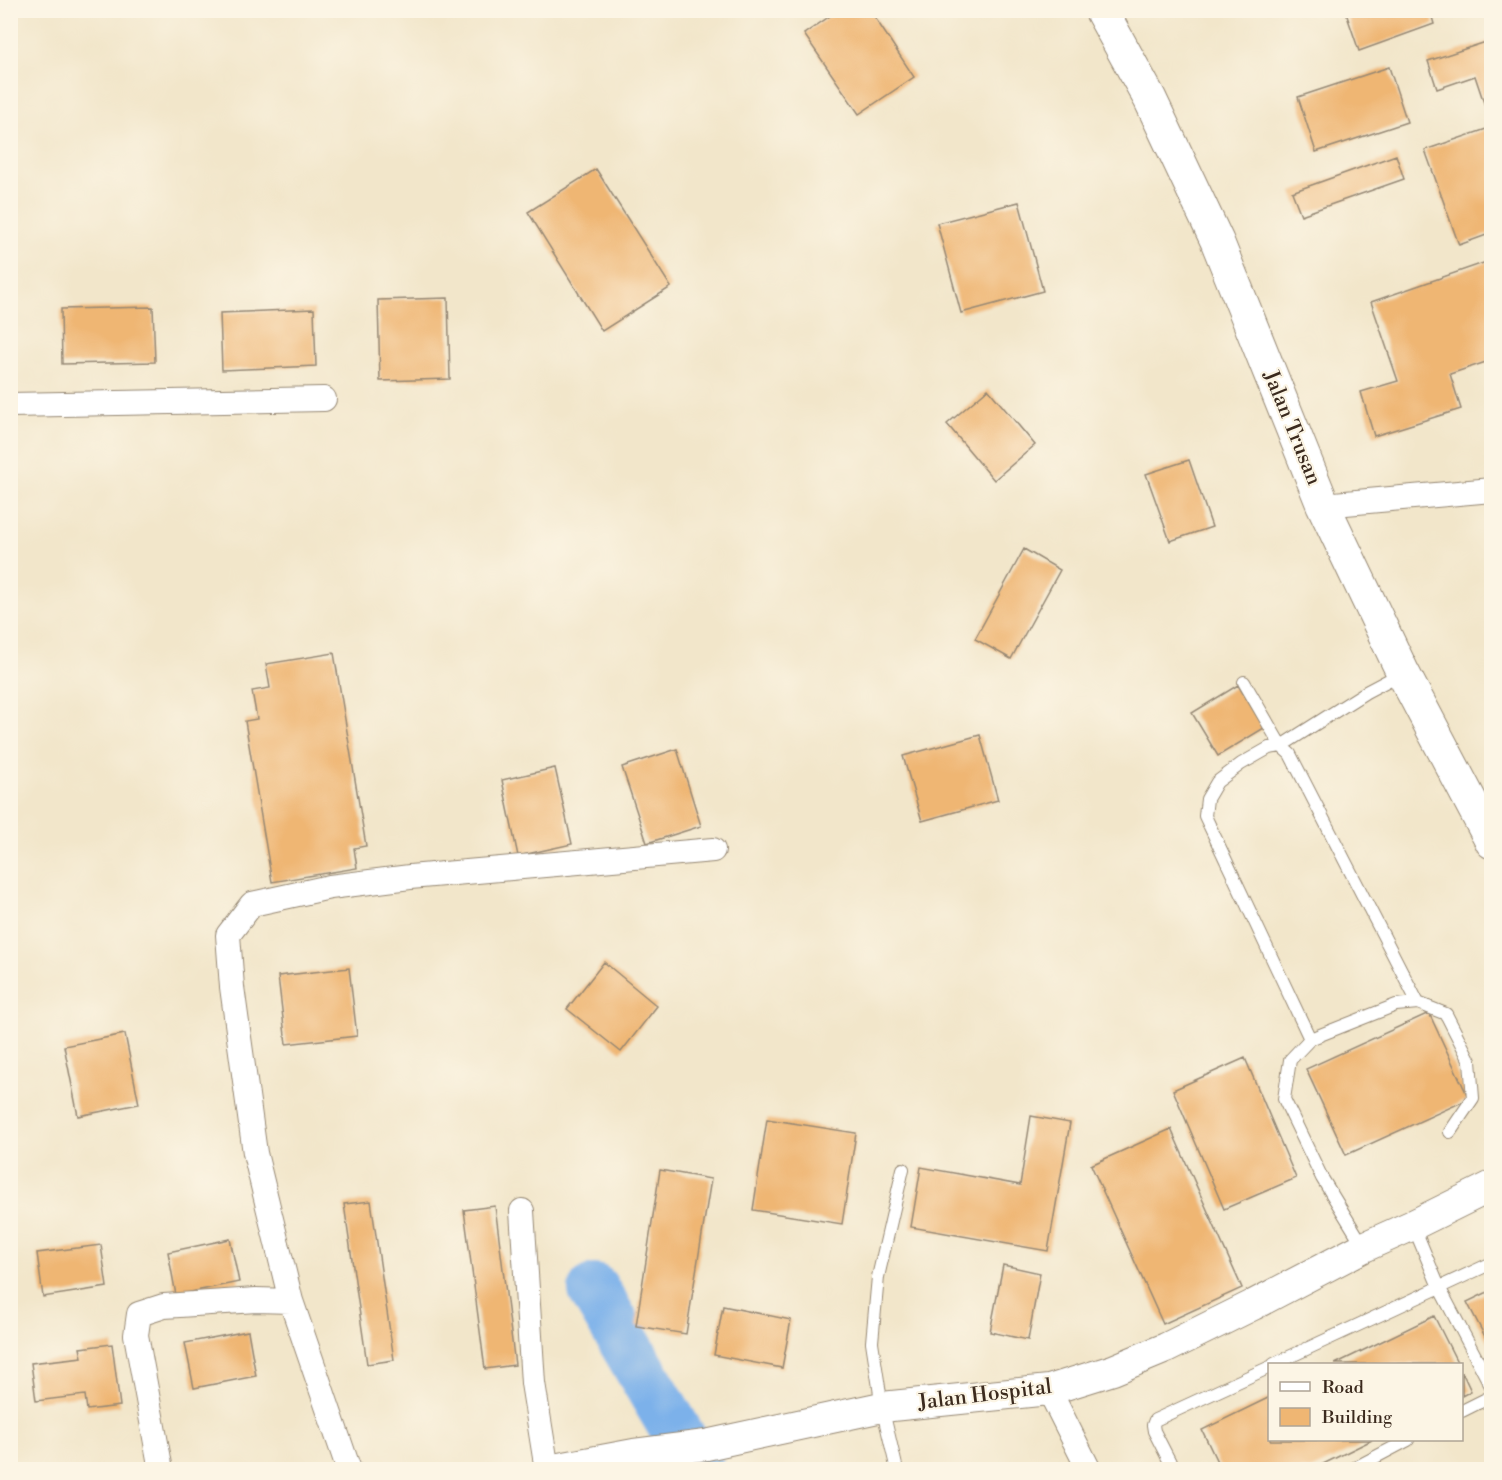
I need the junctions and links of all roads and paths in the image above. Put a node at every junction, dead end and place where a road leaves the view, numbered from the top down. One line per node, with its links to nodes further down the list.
1 (1101, 10): 5 (main road, Jalan Trusan)
2 (324, 399): 3 (street)
3 (10, 405)
4 (1491, 490): 5 (street)
5 (1323, 505): 6 (main road, Jalan Trusan)
6 (1403, 673): 8 (lane); 9 (main road, Jalan Trusan)
7 (1244, 682): 8 (lane)
8 (1281, 746): 11 (lane); 12 (lane)
9 (1491, 842)
10 (713, 850): 21 (street)
11 (1418, 1003): 12 (lane); 13 (lane)
12 (1310, 1039): 18 (lane)
13 (1450, 1132)
14 (903, 1169): 27 (lane)
15 (1491, 1186): 17 (street, Jalan Hospital)
16 (522, 1211): 32 (street)
17 (1413, 1225): 18 (street, Jalan Hospital); 20 (lane)
18 (1364, 1247): 25 (street, Jalan Hospital)
19 (1491, 1263): 20 (lane)
20 (1439, 1287): 22 (lane); 24 (lane)
21 (291, 1301): 30 (street); 31 (street)
22 (1278, 1363)
23 (1268, 1367): 35 (lane)
24 (1491, 1388)
25 (1049, 1390): 27 (street, Jalan Hospital); 34 (street)
26 (1491, 1395): 28 (lane)
27 (882, 1407): 32 (street, Jalan Hospital); 33 (lane)
28 (1463, 1410)
29 (1406, 1441): 36 (lane)
30 (161, 1470)
31 (349, 1470)
32 (547, 1470)
33 (897, 1470)
34 (1089, 1470)
35 (1173, 1470)
36 (1351, 1470)

